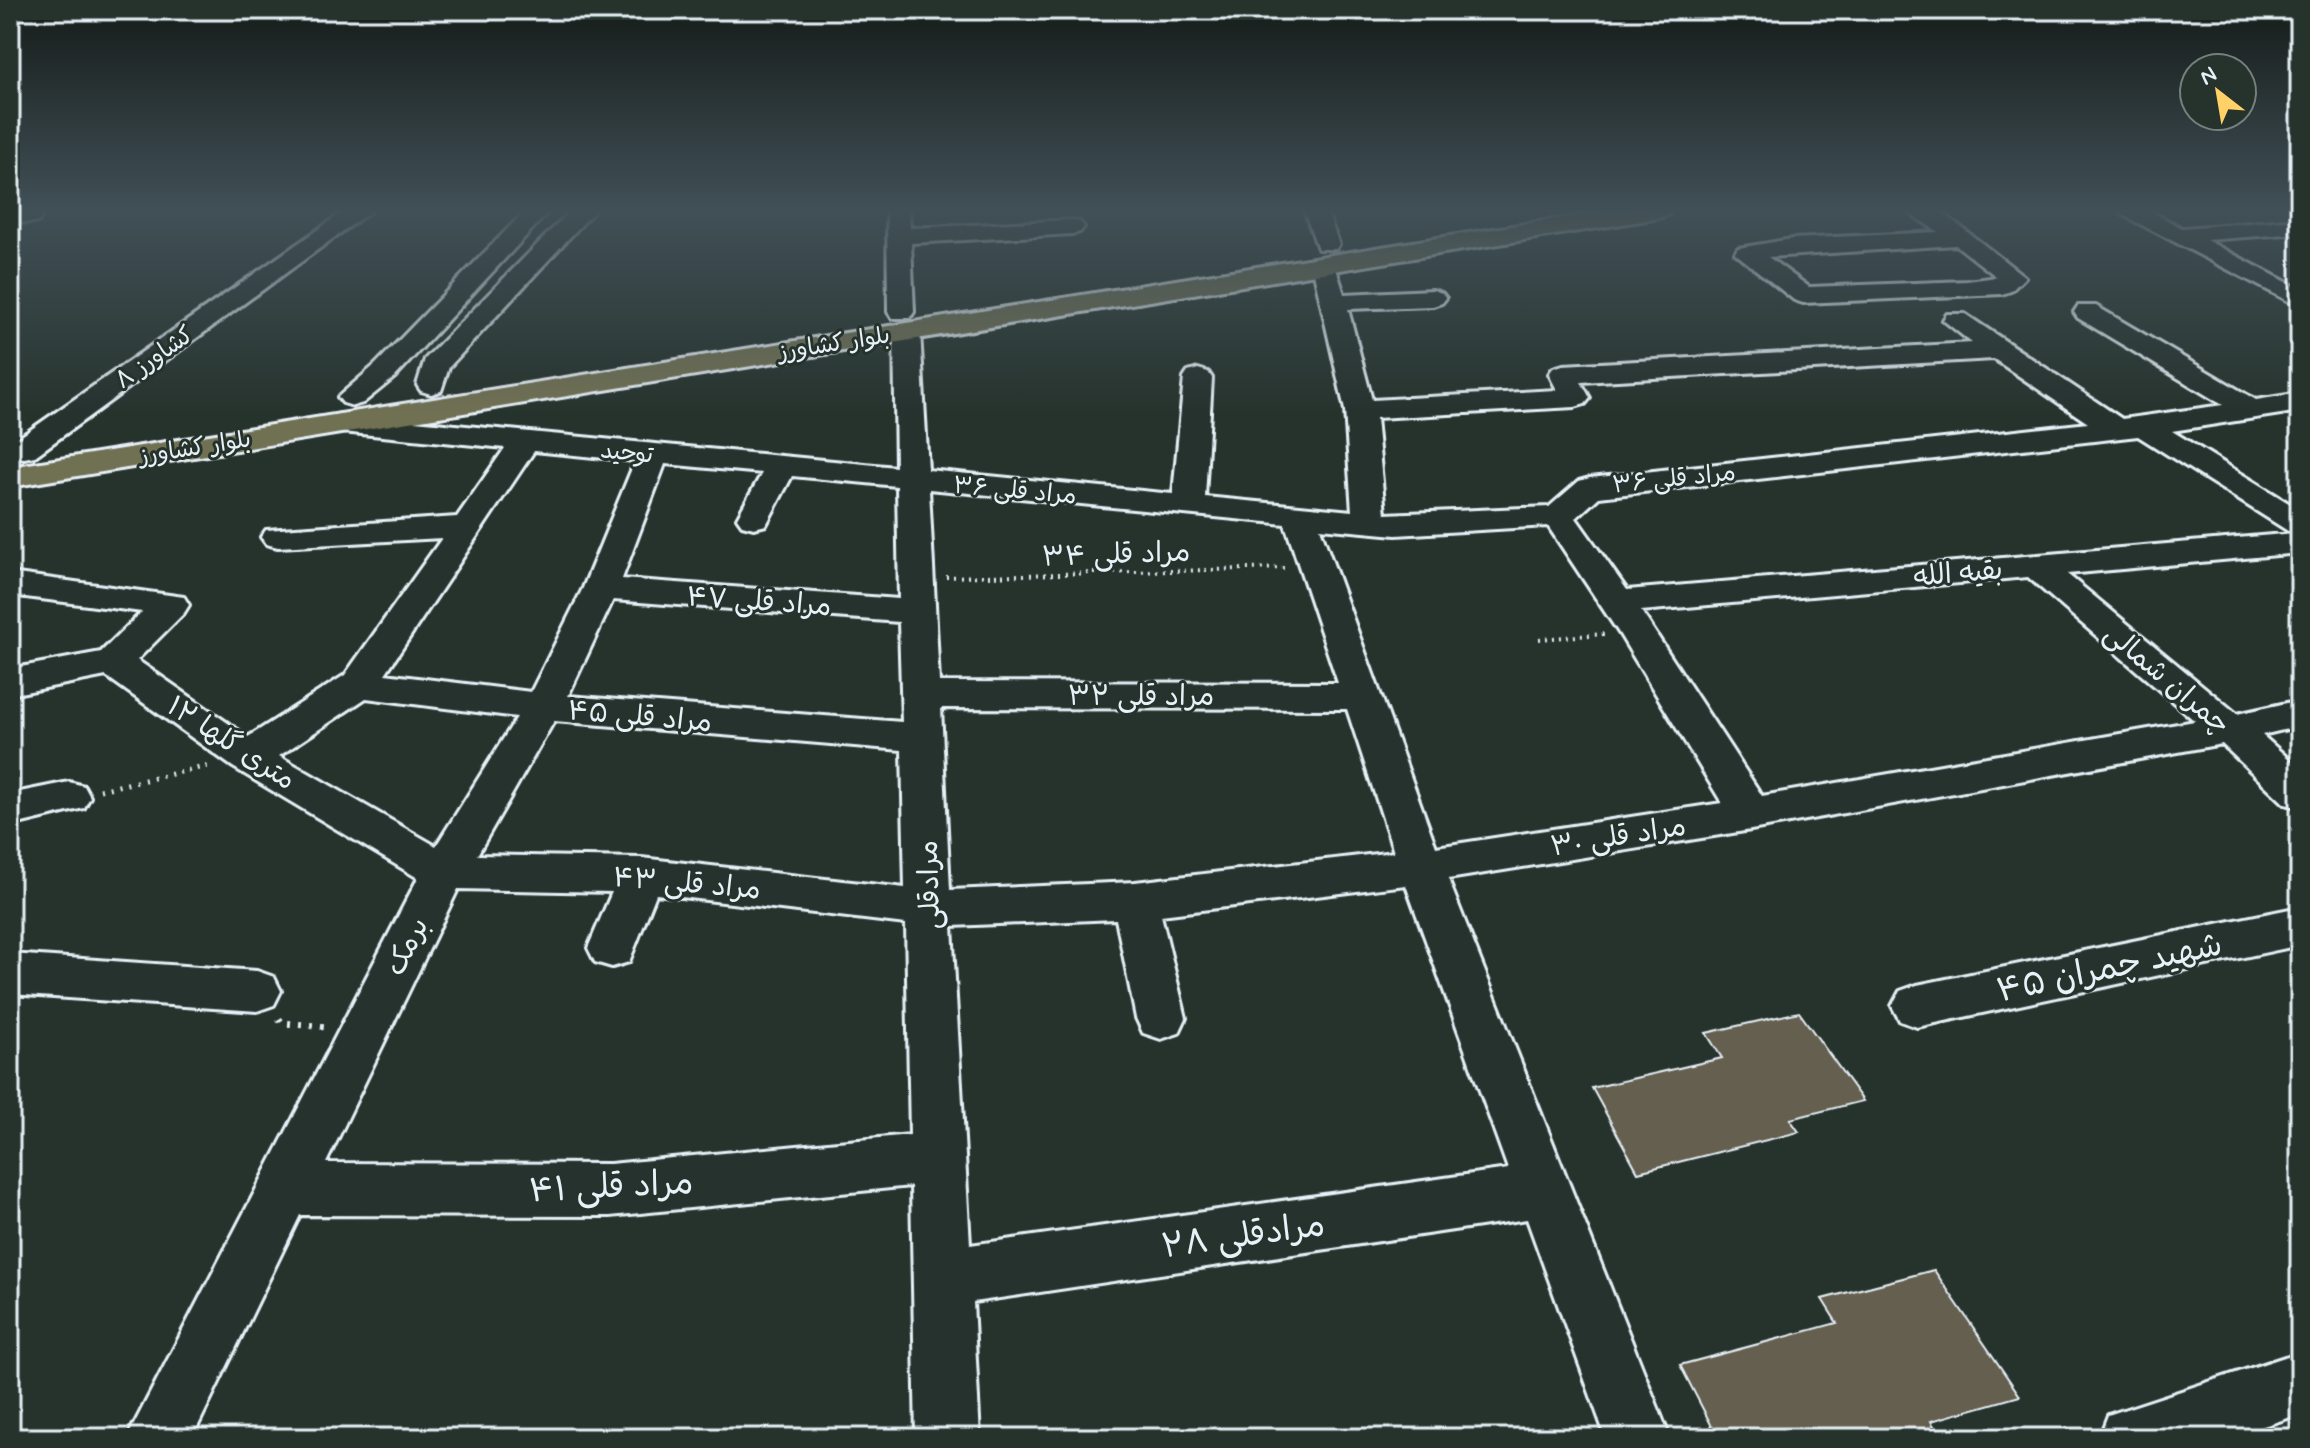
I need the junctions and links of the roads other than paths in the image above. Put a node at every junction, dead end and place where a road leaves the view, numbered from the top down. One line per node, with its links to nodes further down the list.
1 (264, 278): 26 (street, کشاورز ۸)
2 (475, 278): 17 (street)
3 (520, 278): 18 (street)
4 (901, 278): 15 (street, مرادقلی)
5 (1177, 278): 15 (main road, بلوار کشاورز)
6 (1330, 278): 12 (street)
7 (1780, 278): 8 (street)
8 (2011, 278)
9 (2261, 278): 10 (street)
10 (2297, 296)
11 (1433, 298): 12 (street)
12 (1334, 302): 23 (street)
13 (2087, 312): 21 (street)
14 (1956, 320): 16 (street)
15 (904, 322): 18 (main road, بلوار کشاورز); 22 (main road, بلوار کشاورز); 30 (street, مرادقلی)
16 (2000, 350): 23 (street); 24 (street)
17 (395, 361): 18 (street); 22 (street)
18 (436, 372): 22 (main road, بلوار کشاورز)
19 (1198, 378): 31 (street)
20 (2300, 402): 21 (street, مراد قلی ۳۶)
21 (2251, 409): 24 (street, مراد قلی ۳۶)
22 (347, 410): 25 (street, توحید); 26 (main road, بلوار کشاورز); 29 (main road, بلوار کشاورز)
23 (1360, 410): 35 (street)
24 (2130, 428): 33 (street, مراد قلی ۳۶); 36 (street)
25 (525, 442): 27 (street, توحید); 37 (street)
26 (17, 450)
27 (653, 455): 28 (street, توحید); 42 (street, برمک)
28 (780, 468): 30 (street, توحید); 34 (street)
29 (10, 477)
30 (913, 481): 31 (street, مراد قلی ۳۶); 43 (street, مرادقلی)
31 (1188, 506): 32 (street, مراد قلی ۳۶)
32 (1299, 516): 35 (street, مراد قلی ۳۶); 49 (street)
33 (1558, 516): 35 (street, مراد قلی ۳۶); 44 (street)
34 (754, 518)
35 (1369, 522)
36 (2300, 524)
37 (468, 526): 38 (street); 47 (street)
38 (278, 537)
39 (2300, 543): 40 (street, بقیه الله)
40 (2035, 565): 44 (street, بقیه الله); 52 (street, چمران شمالی)
41 (10, 584): 45 (street)
42 (601, 588): 43 (street, مراد قلی ۴۷); 50 (street, برمک)
43 (917, 595): 48 (street, مرادقلی)
44 (1627, 617): 58 (street)
45 (113, 662): 46 (street); 54 (street, ۱۲ متری گلها)
46 (10, 682)
47 (359, 684): 50 (street, مراد قلی ۴۵); 54 (street)
48 (921, 695): 49 (street, مراد قلی ۳۲); 53 (street, مرادقلی)
49 (1361, 696): 59 (street)
50 (543, 707): 53 (street, مراد قلی ۴۵); 60 (street, برمک)
51 (2300, 713): 52 (street, مراد قلی ۳۰)
52 (2230, 729): 55 (street, چمران شمالی); 58 (street, مراد قلی ۳۰)
53 (922, 738): 63 (street, مرادقلی)
54 (248, 757): 60 (street, ۱۲ متری گلها)
55 (2300, 793)
56 (69, 797): 57 (street)
57 (10, 810)
58 (1751, 814): 59 (street, مراد قلی ۳۰)
59 (1421, 866): 62 (street, مراد قلی ۳۰); 72 (street)
60 (444, 872): 61 (street, مراد قلی ۴۳); 71 (street, برمک)
61 (641, 875): 63 (street, مراد قلی ۴۳); 65 (street)
62 (1135, 900): 63 (street, مراد قلی ۳۰); 69 (street)
63 (929, 909): 70 (street, مرادقلی)
64 (2300, 926): 68 (street, شهید چمران ۴۵)
65 (612, 948)
66 (10, 974): 67 (street)
67 (257, 991)
68 (1917, 1006)
69 (1161, 1018)
70 (938, 1158): 71 (street, مراد قلی ۴۱); 73 (street, مرادقلی)
71 (284, 1189): 75 (street, برمک)
72 (1544, 1190): 73 (street, مرادقلی ۲۸); 77 (street)
73 (942, 1278): 76 (street, مرادقلی)
74 (2300, 1383): 78 (street)
75 (159, 1438)
76 (948, 1438)
77 (1638, 1438)
78 (2131, 1438)

